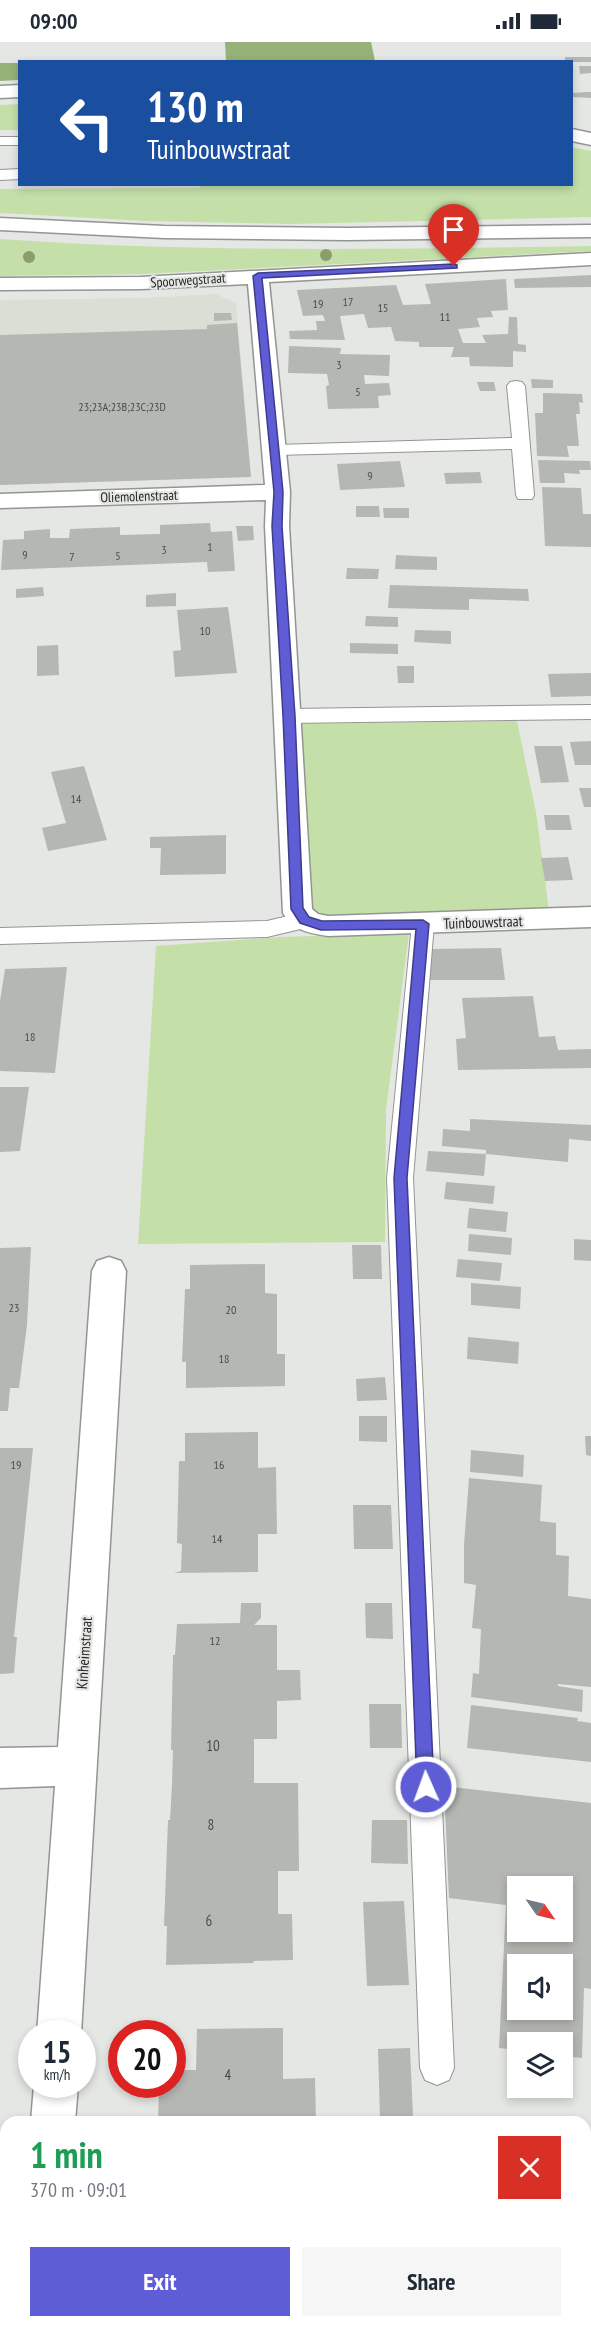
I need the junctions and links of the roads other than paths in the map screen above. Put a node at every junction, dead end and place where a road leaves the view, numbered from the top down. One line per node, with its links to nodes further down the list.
1 (18, 91): 2 (main road)
2 (0, 92)
3 (573, 135): 4 (main road)
4 (591, 139)
5 (0, 141): 6 (lane)
6 (18, 141)
7 (0, 174): 8 (lane)
8 (18, 174)
9 (0, 224): 10 (main road)
10 (591, 231)
11 (591, 259): 12 (main road, Spoorwegstraat)
12 (258, 276): 13 (main road, Spoorwegstraat); 16 (main road)
13 (0, 284)
14 (516, 386): 15 (lane)
15 (521, 443): 16 (lane); 18 (lane)
16 (276, 450): 17 (main road)
17 (279, 492): 19 (main road, Oliemolenstraat); 21 (main road)
18 (525, 495)
19 (0, 501)
20 (591, 712): 21 (lane)
21 (289, 716): 23 (main road)
22 (591, 917): 24 (main road, Tuinbouwstraat)
23 (305, 920): 24 (main road, Tuinbouwstraat); 25 (lane)
24 (423, 924): 30 (lane)
25 (0, 936)
26 (110, 1271): 27 (main road, Kinheimstraat)
27 (77, 1766): 28 (main road); 29 (main road, Kinheimstraat)
28 (0, 1768)
29 (60, 2020)
30 (437, 2068)
31 (55, 2098): 32 (main road)
32 (53, 2116)

